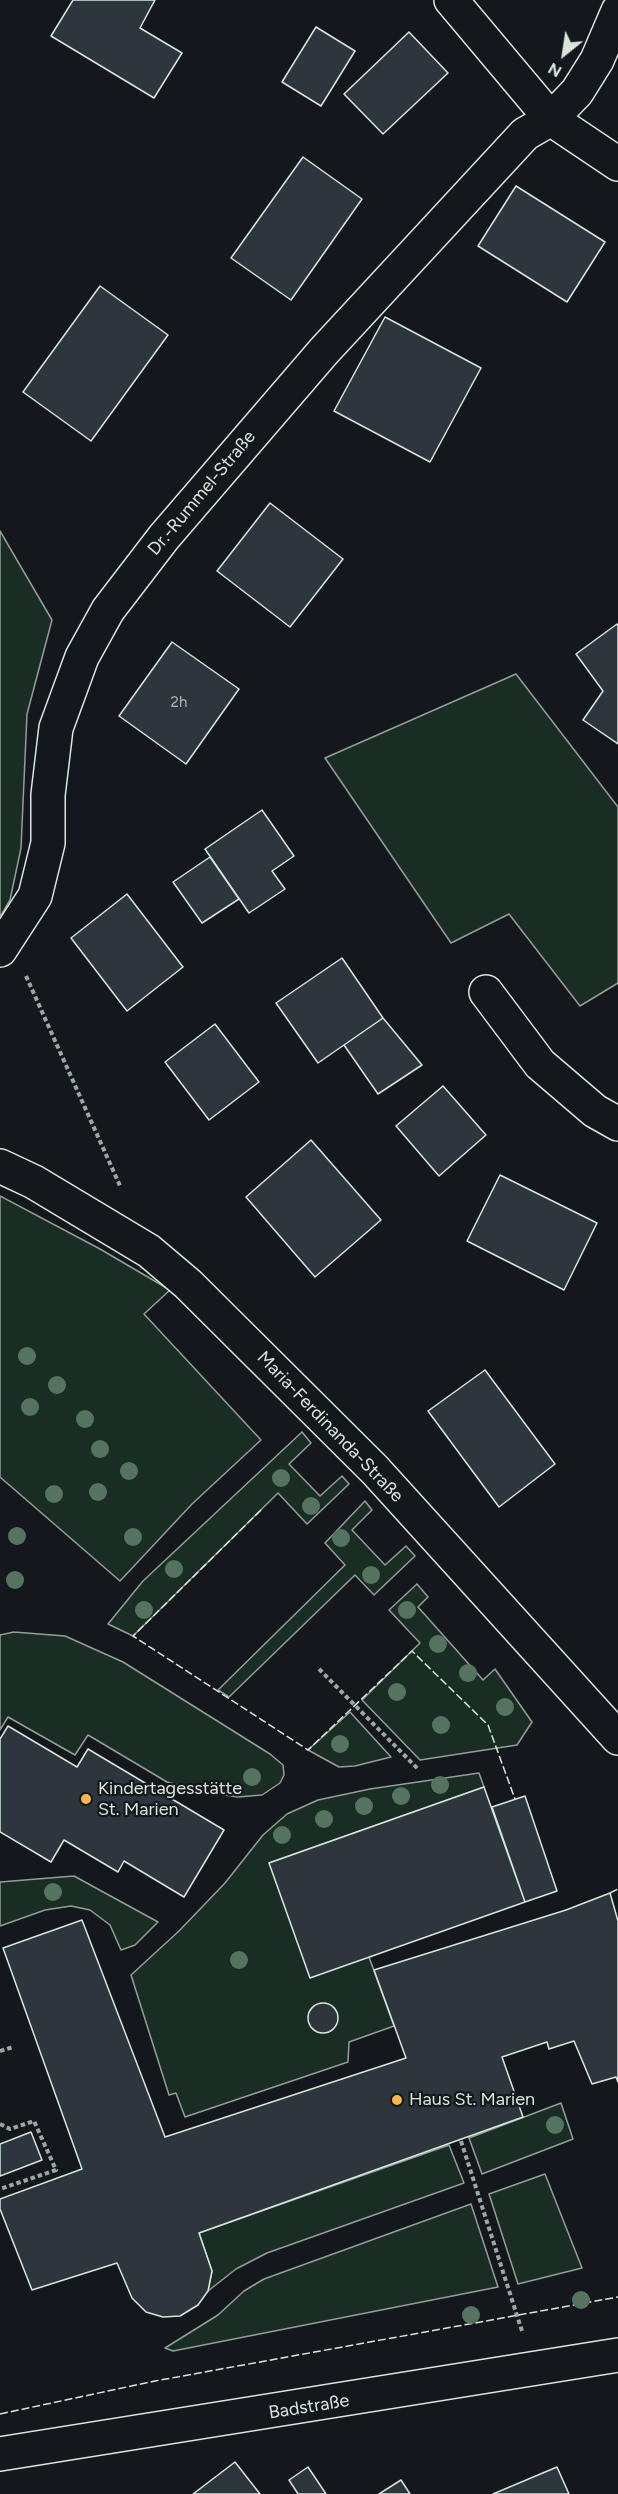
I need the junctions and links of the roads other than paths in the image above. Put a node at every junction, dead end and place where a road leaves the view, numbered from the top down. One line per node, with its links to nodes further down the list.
1 (451, 0): 3 (street)
2 (618, 11): 3 (street, Dr.-Rummel-Straße)
3 (550, 119): 4 (street); 5 (street, Dr.-Rummel-Straße)
4 (618, 164)
5 (4, 943)
6 (486, 992): 7 (street)
7 (618, 1124)
8 (0, 1166): 9 (street, Maria-Ferdinanda-Straße)
9 (618, 1736)
10 (618, 2355): 11 (street, Badstraße)
11 (0, 2454)

